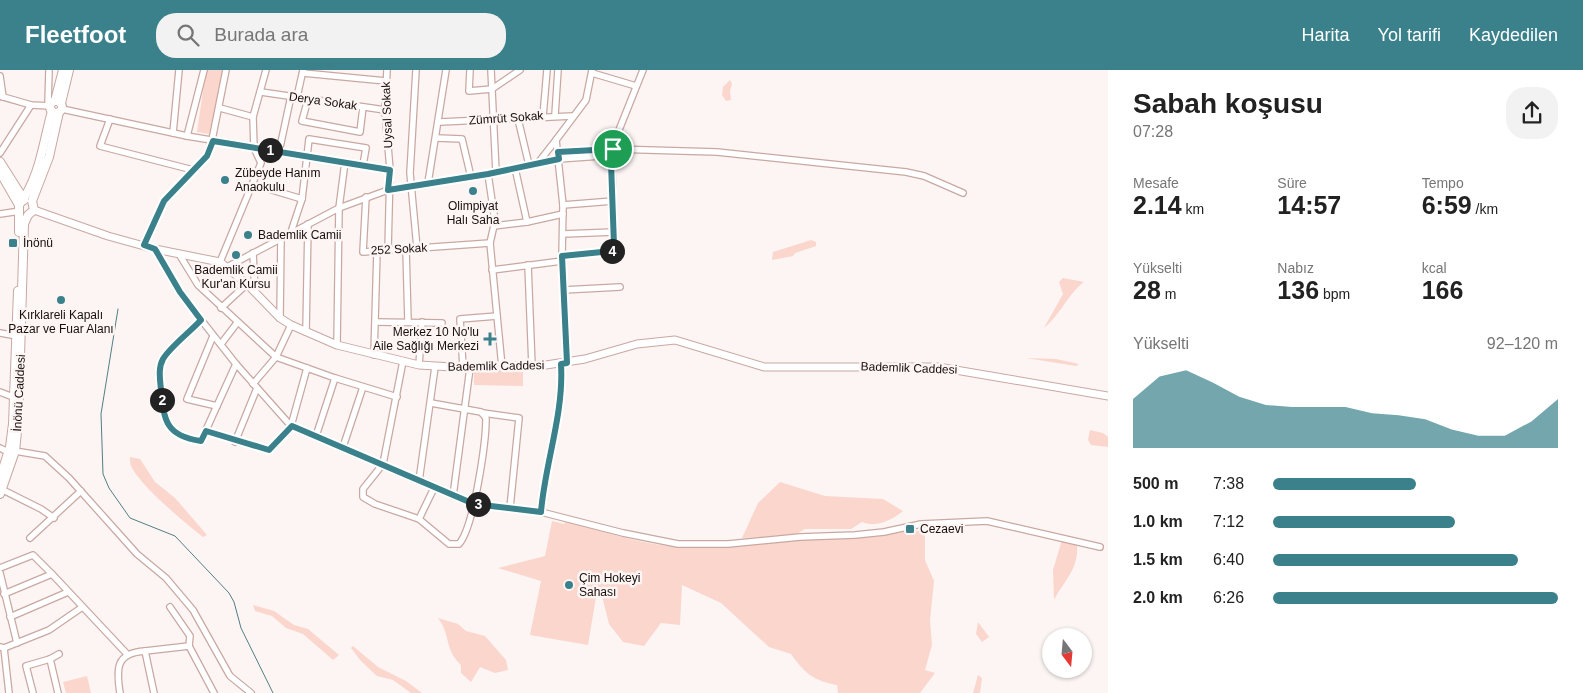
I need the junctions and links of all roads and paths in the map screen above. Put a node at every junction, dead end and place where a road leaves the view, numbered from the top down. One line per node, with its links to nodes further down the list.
1 (49, 70): 28 (street)
2 (63, 70): 28 (main road)
3 (69, 70): 28 (main road)
4 (179, 70): 40 (street)
5 (204, 70): 41 (street)
6 (226, 70): 30 (street)
7 (266, 70): 23 (street)
8 (387, 70): 20 (street, Uysal Sokak)
9 (416, 70): 67 (street)
10 (446, 70): 39 (street)
11 (470, 70): 22 (street)
12 (491, 70): 22 (street)
13 (520, 70): 22 (street)
14 (547, 70): 33 (street)
15 (558, 70): 32 (street)
16 (643, 70): 21 (street)
17 (303, 72): 20 (street); 25 (street)
18 (592, 72): 21 (street); 34 (street)
19 (0, 76): 24 (street)
20 (386, 81): 31 (street, Uysal Sokak)
21 (636, 86): 46 (street)
22 (492, 89): 38 (street)
23 (261, 92): 25 (street, Derya Sokak); 35 (street)
24 (1, 97): 27 (street)
25 (294, 97): 26 (street, Derya Sokak); 47 (street)
26 (308, 99): 29 (street, Derya Sokak); 29 (street)
27 (31, 105): 28 (street); 49 (street)
28 (55, 107): 36 (street); 73 (main road); 75 (main road, İnönü Caddesi)
29 (363, 107): 31 (street, Derya Sokak)
30 (220, 108): 35 (street); 44 (street)
31 (385, 110): 60 (street, Uysal Sokak)
32 (555, 115): 33 (street, Zümrüt Sokak); 34 (street, Zümrüt Sokak)
33 (543, 116): 37 (street, Zümrüt Sokak)
34 (573, 116): 43 (street)
35 (253, 118): 45 (street)
36 (110, 119): 40 (street); 59 (street)
37 (518, 119): 38 (street, Zümrüt Sokak); 57 (street)
38 (493, 120): 39 (street, Zümrüt Sokak); 62 (street)
39 (440, 122): 42 (street)
40 (173, 133): 41 (street)
41 (187, 136): 44 (street)
42 (436, 138): 64 (street); 65 (street)
43 (556, 140): 48 (street); 54 (street)
44 (213, 141): 45 (street); 59 (street)
45 (254, 148): 47 (street); 66 (street)
46 (613, 149): 48 (street); 55 (street); 69 (street)
47 (279, 152): 50 (street)
48 (558, 152): 51 (street)
49 (0, 153)
50 (307, 156): 53 (street); 56 (street); 71 (street)
51 (559, 159): 54 (street); 55 (street); 74 (street)
52 (0, 162): 73 (main road)
53 (345, 162): 56 (street); 76 (street)
54 (538, 163): 57 (street)
55 (611, 163): 72 (street)
56 (363, 165): 60 (street)
57 (529, 165): 58 (street)
58 (515, 168): 62 (street); 79 (street)
59 (193, 170): 87 (street)
60 (390, 170): 68 (street, Uysal Sokak)
61 (0, 172): 73 (main road)
62 (496, 172): 63 (street)
63 (488, 174): 64 (street); 81 (street)
64 (471, 177): 65 (street)
65 (428, 183): 67 (street)
66 (252, 184): 71 (street); 96 (street)
67 (411, 185): 68 (street); 88 (street)
68 (388, 190): 70 (street); 91 (street, Uysal Sokak)
69 (963, 193)
70 (366, 197): 76 (street); 92 (street, 252 Sokak)
71 (302, 199): 82 (street)
72 (613, 201): 74 (street); 83 (street)
73 (21, 205): 75 (main road); 75 (main road); 77 (street); 116 (main road, İnönü Caddesi)
74 (563, 205): 78 (street)
75 (32, 208): 87 (street, Bademlik Caddesi); 148 (main road, İnönü Caddesi)
76 (339, 208): 80 (street); 119 (street)
77 (0, 214)
78 (563, 214): 79 (street); 84 (street)
79 (527, 222): 81 (street)
80 (308, 224): 82 (street); 114 (street)
81 (494, 226): 86 (street)
82 (291, 232): 85 (street)
83 (614, 232): 84 (street); 95 (street)
84 (562, 234): 95 (street)
85 (280, 238): 93 (street); 106 (street)
86 (490, 243): 88 (street, 252 Sokak); 99 (street)
87 (144, 245): 89 (street, Bademlik Caddesi)
88 (417, 248): 90 (street, 252 Sokak)
89 (155, 249): 94 (street, Bademlik Caddesi); 107 (street)
90 (406, 249): 91 (street, 252 Sokak); 109 (street)
91 (388, 250): 92 (street, 252 Sokak)
92 (377, 251): 108 (street)
93 (252, 253): 98 (street); 103 (street)
94 (179, 254): 96 (street, Bademlik Caddesi); 104 (street)
95 (562, 259): 97 (street); 102 (street)
96 (220, 262): 98 (street, Bademlik Caddesi)
97 (528, 265): 99 (street); 126 (street)
98 (227, 267): 100 (street, Bademlik Caddesi)
99 (492, 270): 105 (street)
100 (248, 284): 103 (street, Bademlik Caddesi); 104 (street)
101 (620, 287): 102 (street)
102 (563, 290): 123 (street)
103 (255, 292): 106 (street, Bademlik Caddesi)
104 (221, 308): 111 (street)
105 (497, 316): 128 (street); 129 (street)
106 (280, 318): 113 (street, Bademlik Caddesi)
107 (201, 320): 117 (street); 143 (street)
108 (376, 322): 109 (street); 120 (street)
109 (408, 322): 110 (street)
110 (422, 322): 112 (street); 125 (street)
111 (237, 323): 118 (street); 121 (street)
112 (442, 323)
113 (291, 325): 114 (street, Bademlik Caddesi); 121 (street)
114 (306, 332): 119 (street, Bademlik Caddesi)
115 (0, 333): 116 (street)
116 (17, 336): 136 (main road, İnönü Caddesi)
117 (214, 336): 118 (street); 139 (street)
118 (220, 344): 124 (street)
119 (337, 346): 120 (street, Bademlik Caddesi)
120 (374, 355): 122 (street, Bademlik Caddesi)
121 (276, 357): 130 (street); 132 (street)
122 (402, 362): 125 (street, Bademlik Caddesi); 137 (street)
123 (564, 363): 126 (street, Bademlik Caddesi); 135 (street, Bademlik Caddesi); 158 (street)
124 (236, 364): 132 (street); 139 (street)
125 (419, 365): 127 (street, Bademlik Caddesi)
126 (532, 366): 129 (street, Bademlik Caddesi)
127 (435, 367): 128 (street, Bademlik Caddesi); 138 (street)
128 (466, 367): 129 (street, Bademlik Caddesi); 140 (street)
129 (502, 367)
130 (307, 368): 131 (street); 142 (street)
131 (335, 378): 133 (street); 144 (street)
132 (255, 386): 142 (street); 145 (street)
133 (363, 387): 137 (street); 146 (street)
134 (0, 392): 136 (street)
135 (1108, 396)
136 (14, 397): 148 (main road, İnönü Caddesi)
137 (397, 397): 149 (street)
138 (431, 403): 140 (street); 151 (street)
139 (217, 406): 143 (street)
140 (466, 408): 141 (street); 155 (street)
141 (484, 413): 156 (street); 157 (street)
142 (292, 426): 144 (street); 145 (street)
143 (206, 431): 145 (street)
144 (316, 436): 146 (street)
145 (235, 442)
146 (343, 447): 149 (street)
147 (0, 448): 148 (street)
148 (12, 452): 150 (main road, İnönü Caddesi); 153 (main road, İnönü Caddesi); 154 (street)
149 (383, 464): 151 (street); 160 (street)
150 (1, 474)
151 (419, 481): 152 (street)
152 (434, 488): 155 (street); 160 (street)
153 (1, 491): 159 (street)
154 (81, 491): 159 (street); 184 (street)
155 (453, 496): 156 (street)
156 (474, 504): 157 (street); 160 (street)
157 (510, 508): 158 (street)
158 (541, 512): 162 (street)
159 (54, 518): 161 (street)
160 (419, 519)
161 (30, 538)
162 (1100, 547)
163 (0, 568): 165 (street)
164 (0, 573): 167 (street)
165 (52, 574): 166 (street); 167 (street)
166 (68, 592): 169 (street); 170 (street)
167 (4, 594): 170 (street)
168 (170, 607): 172 (street)
169 (81, 608): 171 (street); 176 (street)
170 (10, 617): 171 (street)
171 (18, 643): 173 (street)
172 (189, 646): 174 (street); 183 (street)
173 (2, 647): 178 (street)
174 (145, 651): 176 (street); 182 (street)
175 (59, 654): 177 (street)
176 (126, 654): 181 (street)
177 (50, 659): 179 (street); 180 (street)
178 (9, 693)
179 (33, 693)
180 (58, 693)
181 (120, 693)
182 (154, 693)
183 (214, 693)
184 (251, 693)

